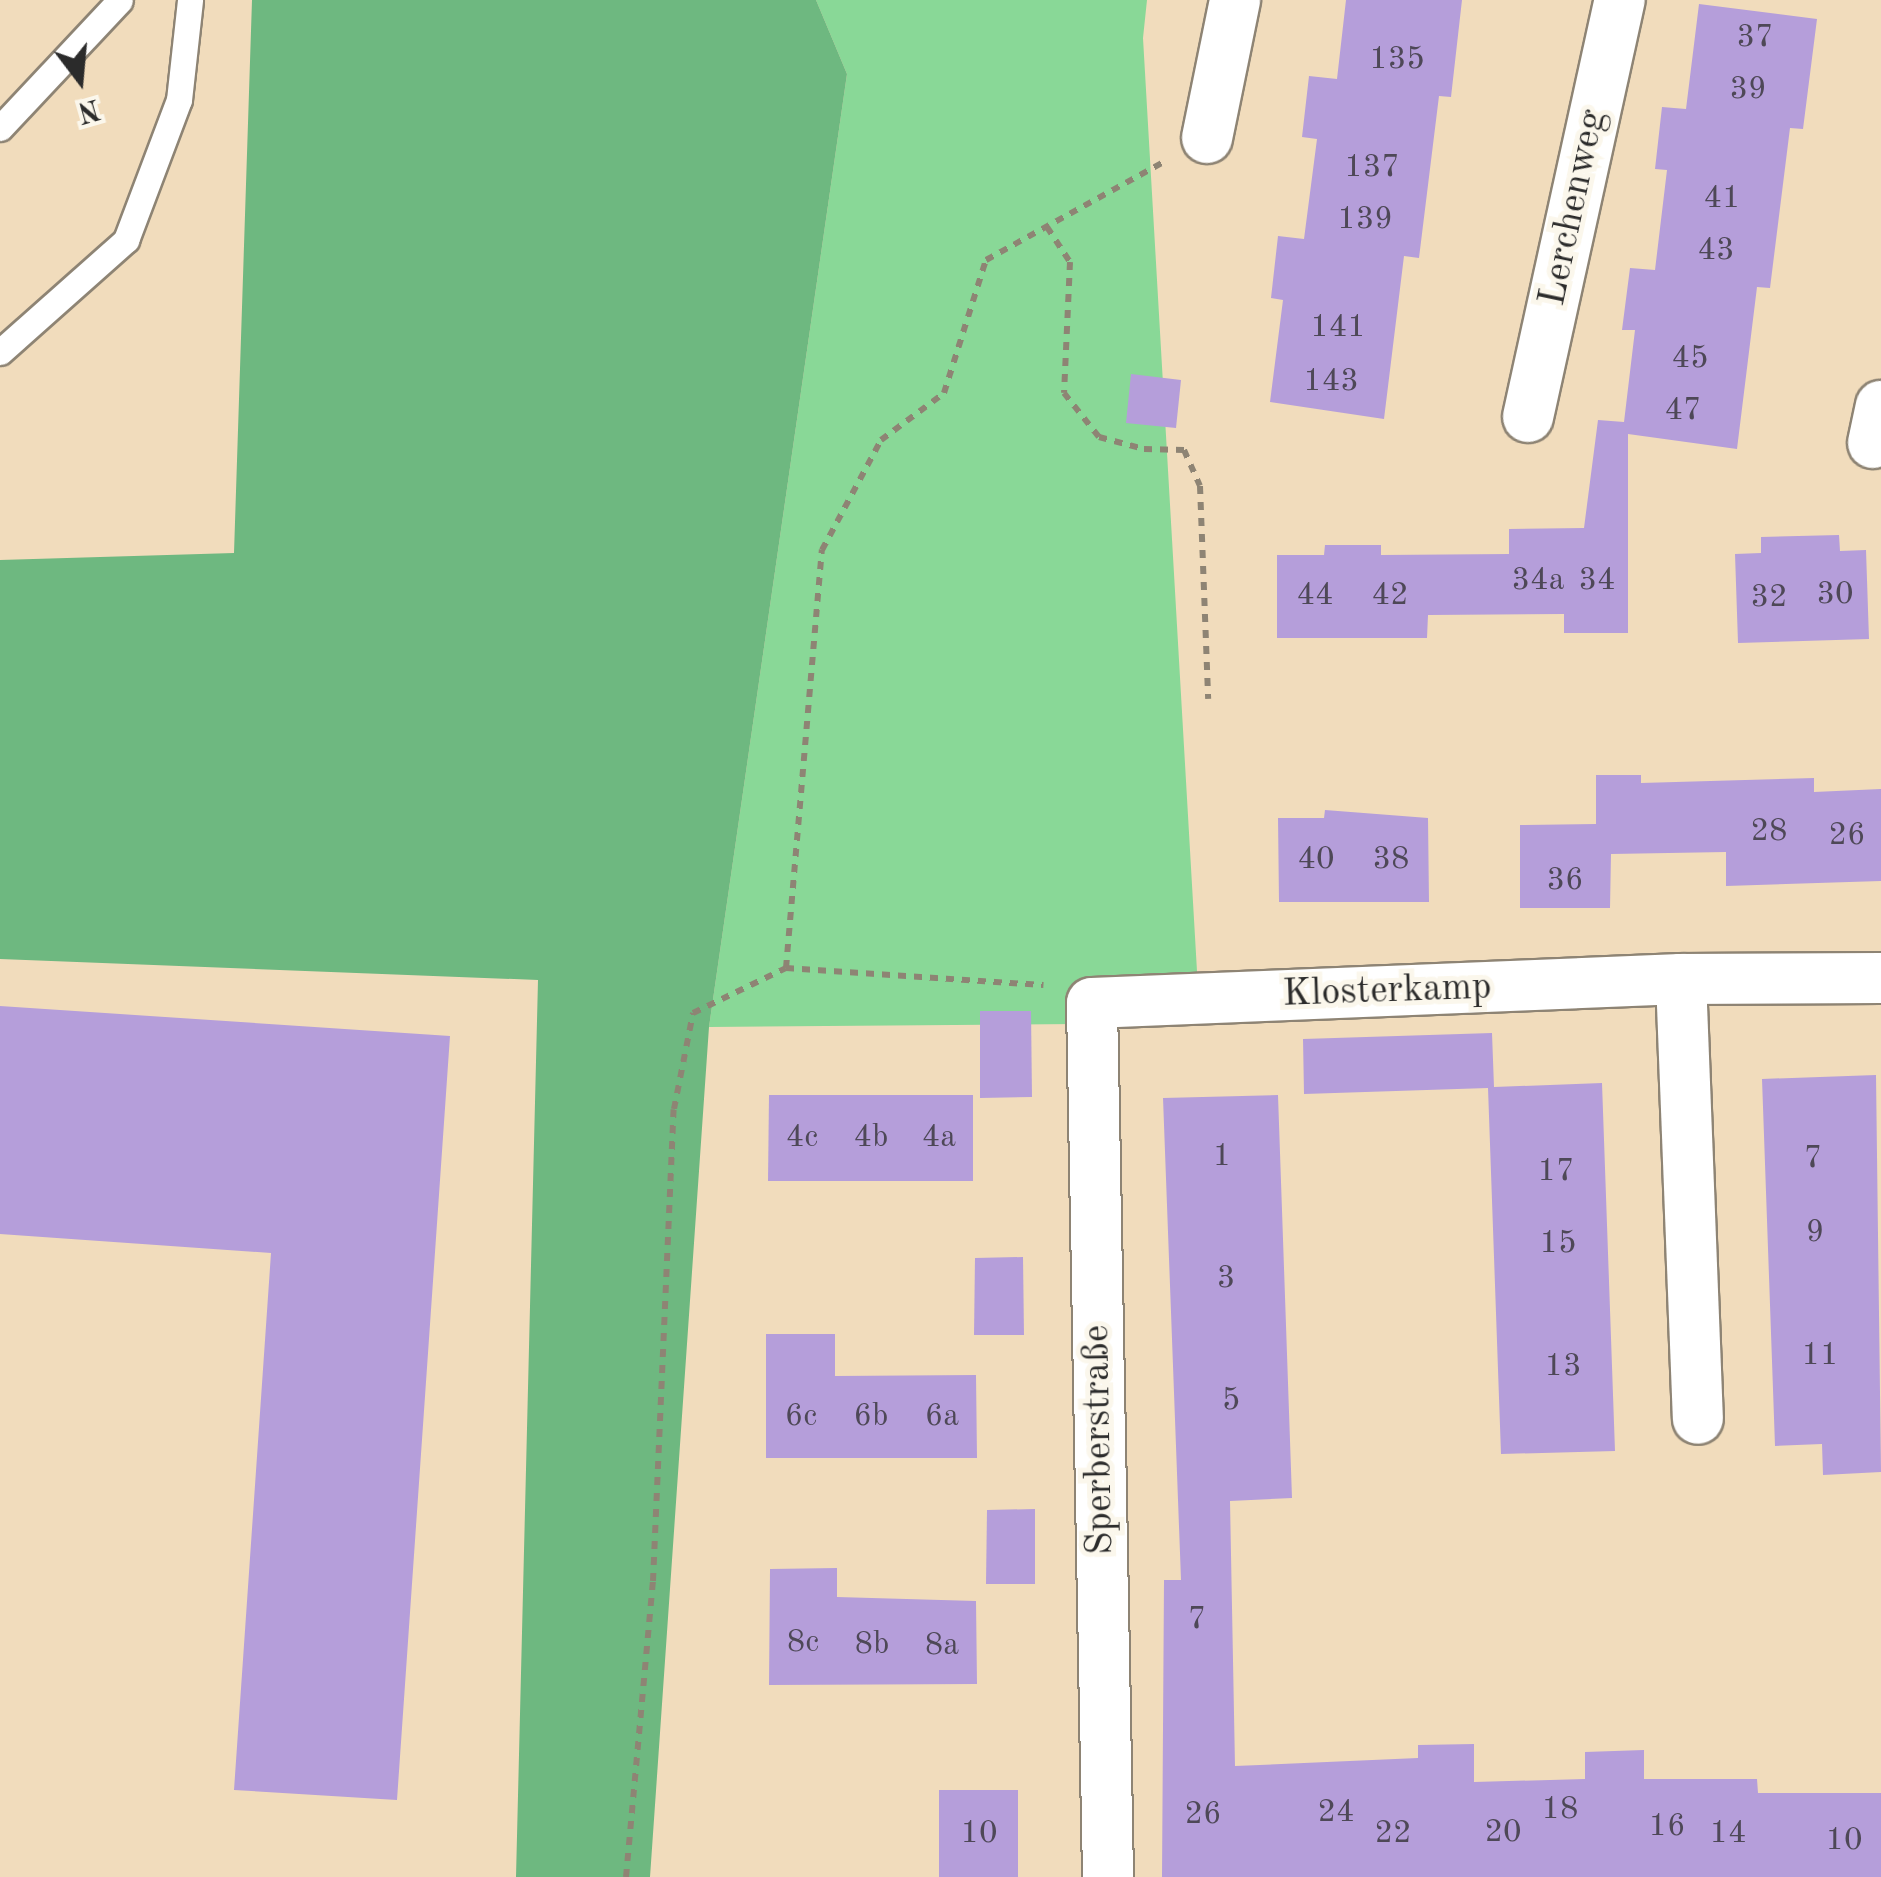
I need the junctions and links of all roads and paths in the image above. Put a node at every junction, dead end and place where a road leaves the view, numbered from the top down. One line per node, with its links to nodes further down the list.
1 (120, 0): 5 (lane)
2 (190, 0): 8 (lane)
3 (1235, 0): 6 (street)
4 (1620, 0): 9 (street, Lerchenweg)
5 (0, 128)
6 (1207, 138): 7 (path)
7 (1046, 227): 10 (path); 11 (path)
8 (0, 352)
9 (1528, 417)
10 (1208, 699)
11 (786, 968): 14 (path); 16 (path)
12 (1881, 978): 13 (street, Klosterkamp)
13 (1681, 979): 14 (street, Klosterkamp); 15 (street)
14 (1092, 1004): 17 (street, Sperberstraße)
15 (1698, 1419)
16 (626, 1877)
17 (1108, 1877)

